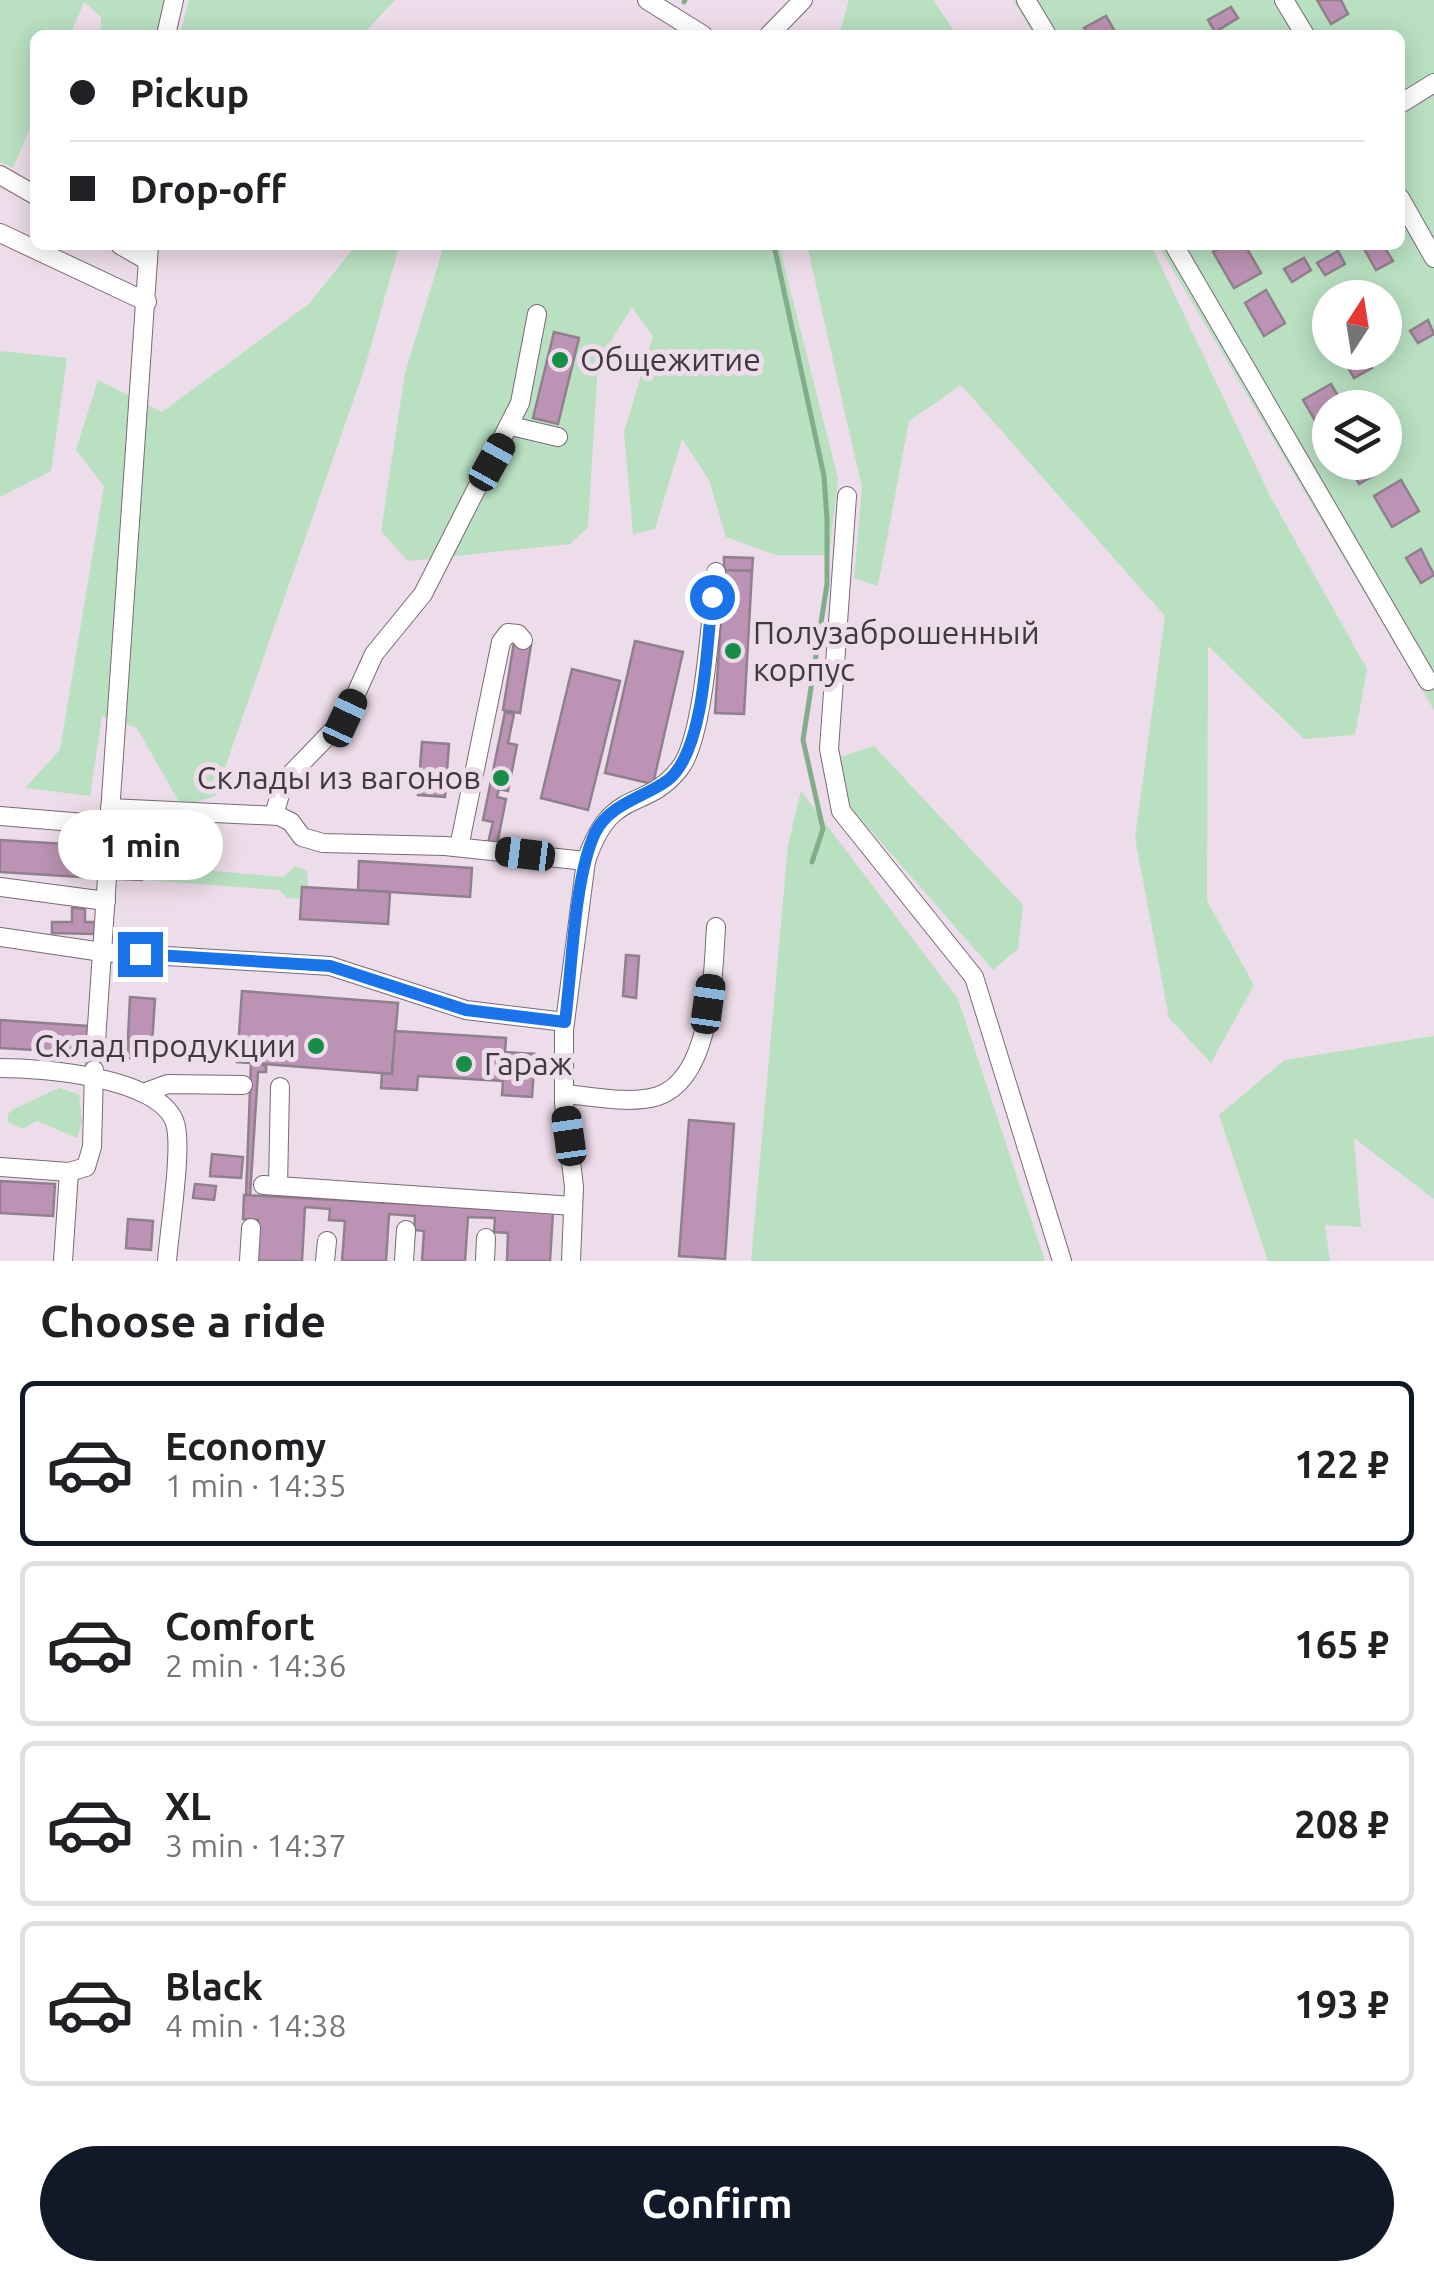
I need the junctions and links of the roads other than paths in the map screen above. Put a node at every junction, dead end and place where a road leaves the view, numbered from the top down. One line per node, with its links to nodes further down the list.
1 (174, 0): 6 (street)
2 (647, 0): 7 (street)
3 (803, 0): 8 (street)
4 (1026, 0): 9 (street)
5 (1284, 0): 10 (street)
6 (167, 30)
7 (695, 30)
8 (774, 30)
9 (1044, 30)
10 (1302, 30)
11 (1434, 83): 12 (street)
12 (1405, 101)
13 (0, 175): 14 (street)
14 (30, 192)
15 (1405, 207): 21 (street)
16 (0, 233): 17 (street)
17 (30, 247)
18 (36, 250): 22 (street)
19 (1178, 250): 29 (street)
20 (149, 253): 22 (street)
21 (1434, 258)
22 (147, 302): 32 (street)
23 (537, 314): 24 (street)
24 (510, 426): 25 (street); 30 (street)
25 (558, 437)
26 (847, 496): 63 (street)
27 (716, 572): 34 (street)
28 (522, 640): 33 (street)
29 (1432, 683)
30 (274, 815): 32 (street); 33 (street)
31 (0, 816): 32 (street)
32 (109, 825)
33 (459, 847): 34 (street)
34 (586, 862): 41 (street)
35 (107, 878): 37 (street)
36 (0, 887): 37 (street)
37 (106, 900): 40 (street)
38 (716, 927): 48 (street)
39 (0, 937): 40 (street)
40 (102, 952): 41 (street); 42 (street)
41 (565, 1022): 48 (street)
42 (96, 1041)
43 (0, 1068): 44 (street)
44 (94, 1074): 47 (street); 50 (street)
45 (243, 1084): 47 (street)
46 (280, 1087): 51 (street)
47 (146, 1092): 57 (street)
48 (564, 1094): 51 (street)
49 (0, 1167): 50 (street)
50 (69, 1172): 56 (street)
51 (573, 1206): 62 (street)
52 (251, 1228): 58 (street)
53 (406, 1230): 60 (street)
54 (486, 1238): 61 (street)
55 (326, 1241): 59 (street)
56 (63, 1261)
57 (167, 1261)
58 (249, 1261)
59 (325, 1261)
60 (404, 1261)
61 (485, 1261)
62 (571, 1261)
63 (1062, 1261)

